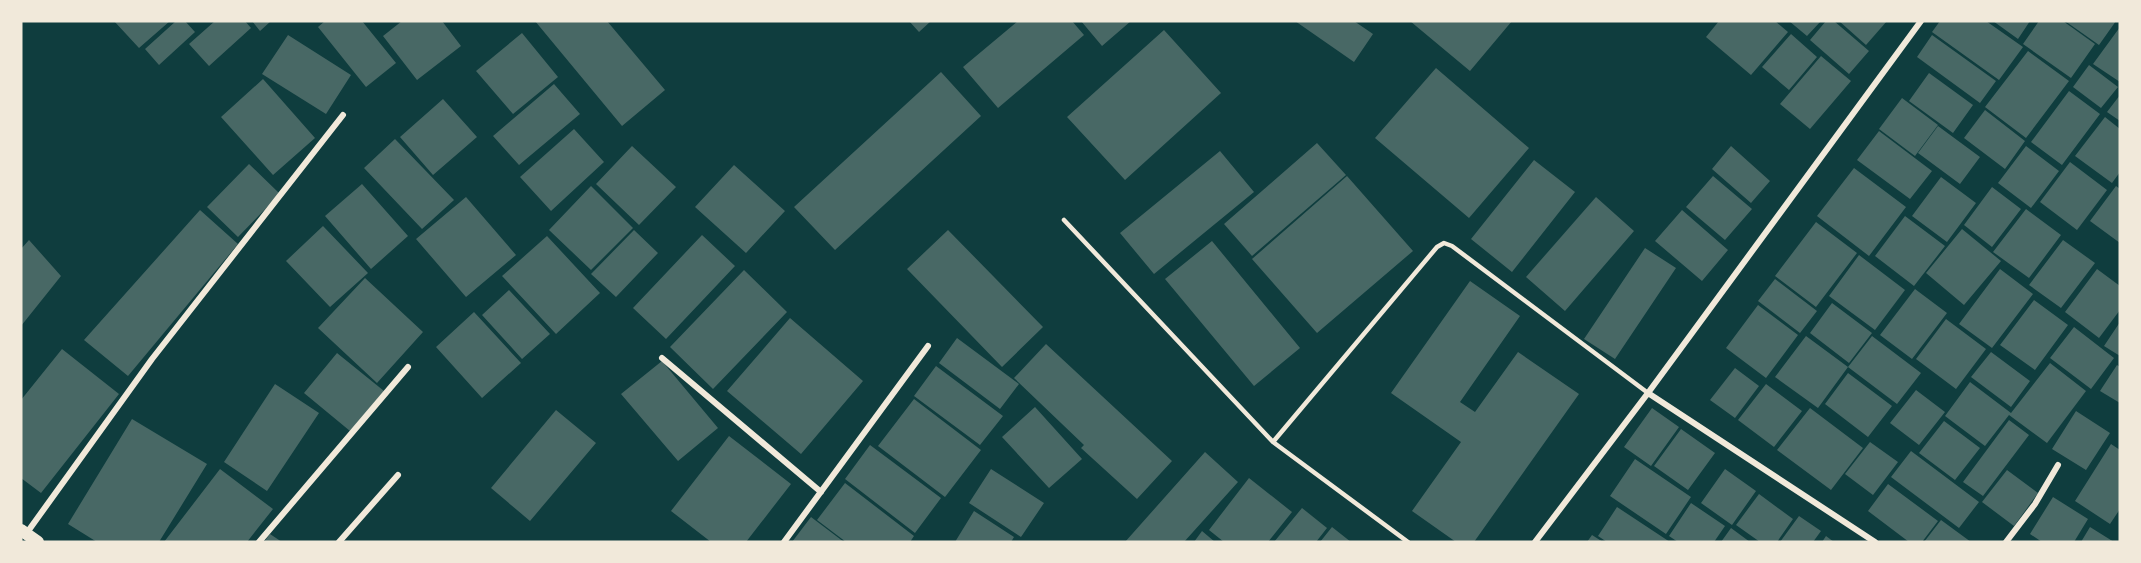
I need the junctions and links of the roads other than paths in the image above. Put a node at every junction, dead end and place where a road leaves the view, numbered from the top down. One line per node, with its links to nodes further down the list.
1 (1921, 21): 7 (street)
2 (343, 115): 12 (street)
3 (1064, 220): 8 (lane)
4 (928, 346): 11 (street)
5 (662, 358): 11 (street)
6 (408, 367): 14 (street)
7 (1648, 393): 8 (lane); 18 (street); 19 (street)
8 (1273, 442): 17 (lane)
9 (2058, 465): 20 (street)
10 (398, 475): 15 (street)
11 (821, 492): 16 (street)
12 (24, 532): 13 (main road)
13 (38, 542)
14 (259, 542)
15 (339, 542)
16 (784, 542)
17 (1408, 542)
18 (1535, 542)
19 (1875, 542)
20 (2006, 542)

